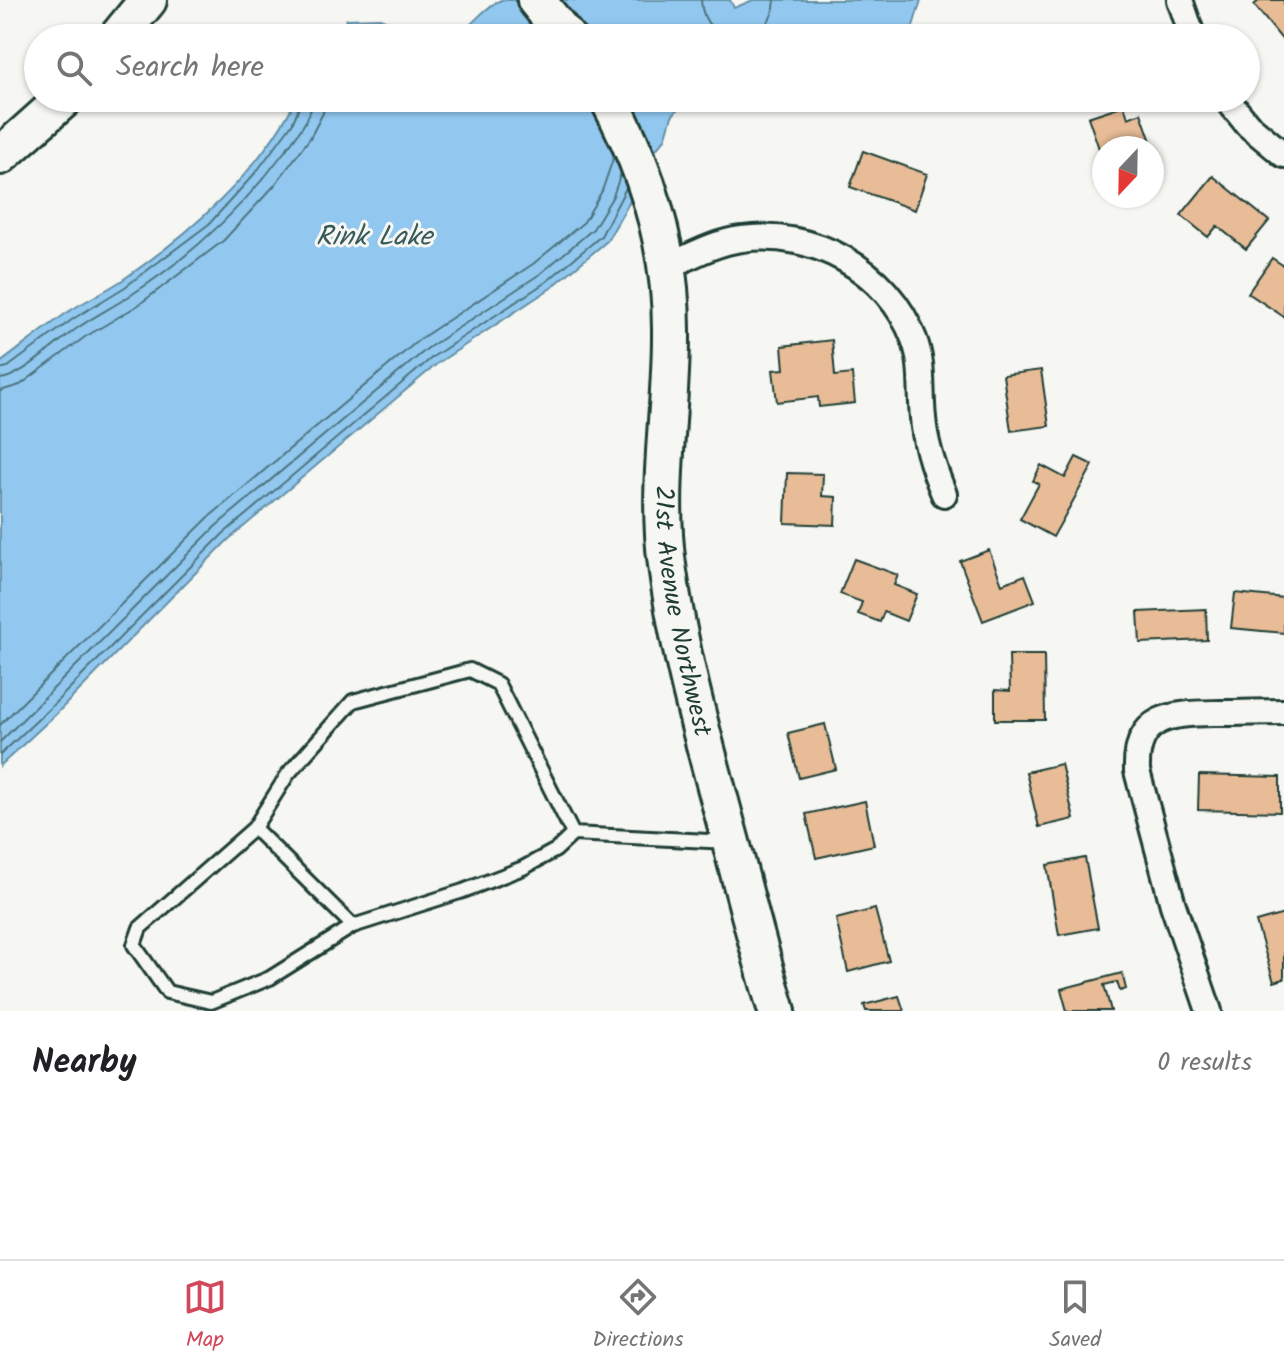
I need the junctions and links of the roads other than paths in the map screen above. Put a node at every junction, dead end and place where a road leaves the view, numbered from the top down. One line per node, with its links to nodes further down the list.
1 (536, 0): 5 (street)
2 (1180, 0): 6 (street)
3 (139, 3): 4 (street)
4 (126, 24)
5 (556, 24)
6 (1188, 24)
7 (49, 112): 11 (street)
8 (615, 112): 12 (street, 21st Avenue Northwest)
9 (1237, 112): 10 (street)
10 (1284, 155)
11 (0, 156)
12 (667, 267): 13 (street); 17 (street, 21st Avenue Northwest)
13 (944, 494)
14 (1284, 712): 20 (street)
15 (254, 828): 16 (lane); 18 (lane); 18 (lane)
16 (573, 834): 17 (lane); 18 (lane)
17 (731, 843): 19 (street, 21st Avenue Northwest)
18 (353, 926)
19 (777, 1011)
20 (1209, 1011)

